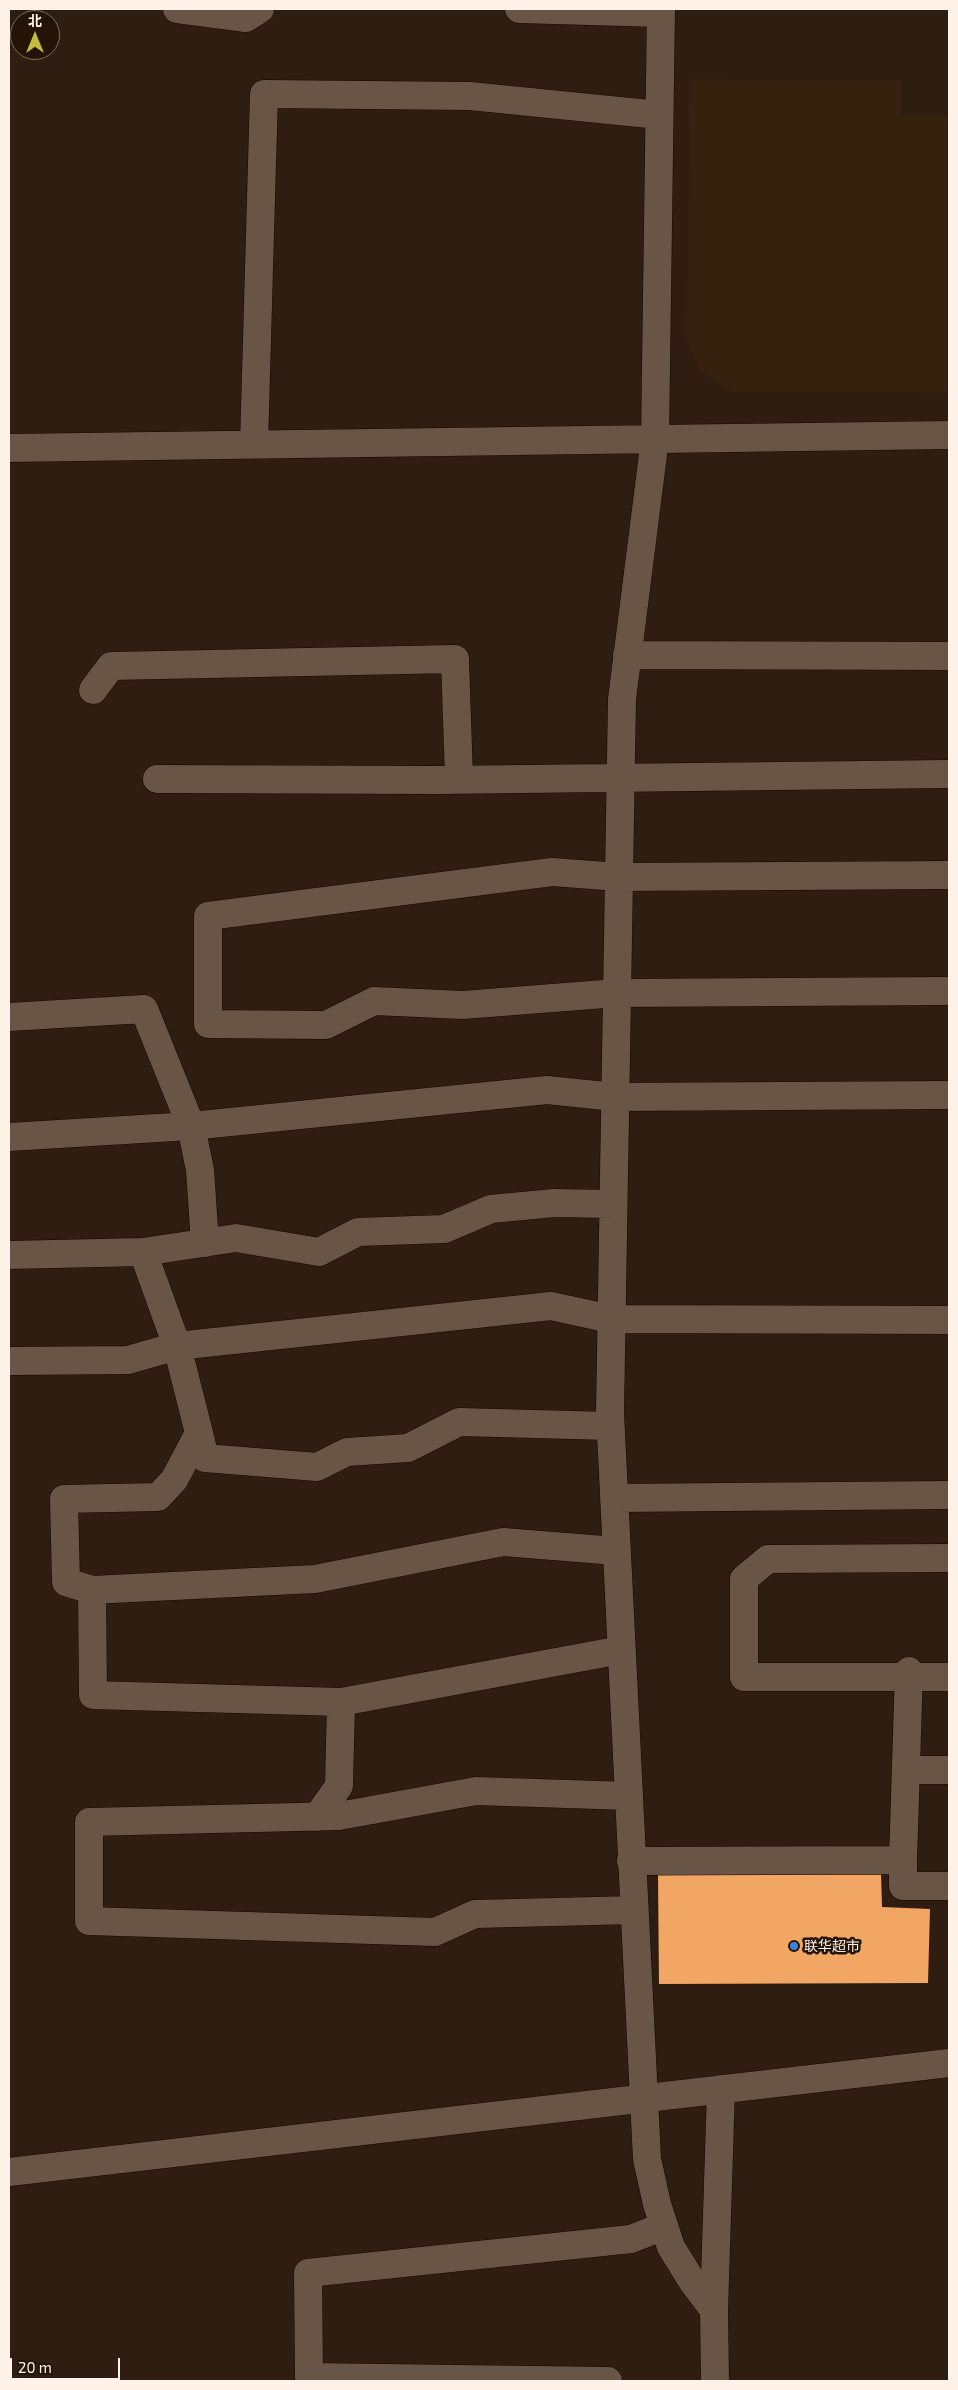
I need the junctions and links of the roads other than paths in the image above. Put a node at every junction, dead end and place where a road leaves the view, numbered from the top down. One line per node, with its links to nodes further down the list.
1 (177, 9): 2 (street)
2 (260, 9)
3 (518, 9): 4 (street)
4 (660, 11): 5 (street)
5 (660, 115): 7 (street); 8 (street)
6 (949, 435): 7 (street)
7 (654, 439): 8 (street); 10 (street)
8 (254, 444): 9 (street)
9 (9, 448)
10 (627, 655): 11 (street); 14 (street)
11 (949, 656)
12 (93, 690): 16 (street)
13 (949, 774): 14 (street)
14 (620, 776): 16 (street); 18 (street)
15 (157, 780): 16 (street)
16 (460, 780)
17 (949, 875): 18 (street)
18 (619, 877): 20 (street); 20 (street)
19 (949, 991): 20 (street)
20 (617, 993): 23 (street)
21 (9, 1017): 24 (street)
22 (949, 1095): 23 (street)
23 (615, 1097): 24 (street); 26 (street)
24 (191, 1126): 25 (street); 27 (street)
25 (9, 1137)
26 (613, 1204): 27 (street); 30 (street)
27 (205, 1243): 28 (street)
28 (144, 1252): 29 (street); 32 (street)
29 (9, 1255)
30 (611, 1319): 31 (street); 32 (street); 34 (street)
31 (949, 1320)
32 (177, 1346): 33 (street); 35 (street)
33 (9, 1361)
34 (610, 1426): 35 (street); 37 (street)
35 (199, 1433): 40 (street)
36 (949, 1495): 37 (street)
37 (614, 1498): 38 (street)
38 (616, 1551): 40 (street); 41 (street)
39 (949, 1558): 42 (street)
40 (92, 1590): 44 (street)
41 (621, 1650): 44 (street); 47 (street)
42 (909, 1674): 43 (street); 45 (street)
43 (949, 1677)
44 (341, 1702): 48 (street)
45 (906, 1770): 46 (street); 49 (street)
46 (949, 1770)
47 (628, 1796): 48 (street); 50 (street)
48 (317, 1817): 52 (street)
49 (903, 1860): 50 (street); 51 (street)
50 (631, 1861): 52 (street)
51 (949, 1886)
52 (634, 1910): 55 (street)
53 (949, 2063): 54 (street)
54 (721, 2090): 55 (street); 58 (street)
55 (643, 2099): 56 (street); 57 (street)
56 (9, 2172)
57 (664, 2226): 58 (street); 59 (street)
58 (714, 2310): 61 (street)
59 (309, 2379): 60 (street)
60 (608, 2381)
61 (715, 2381)

